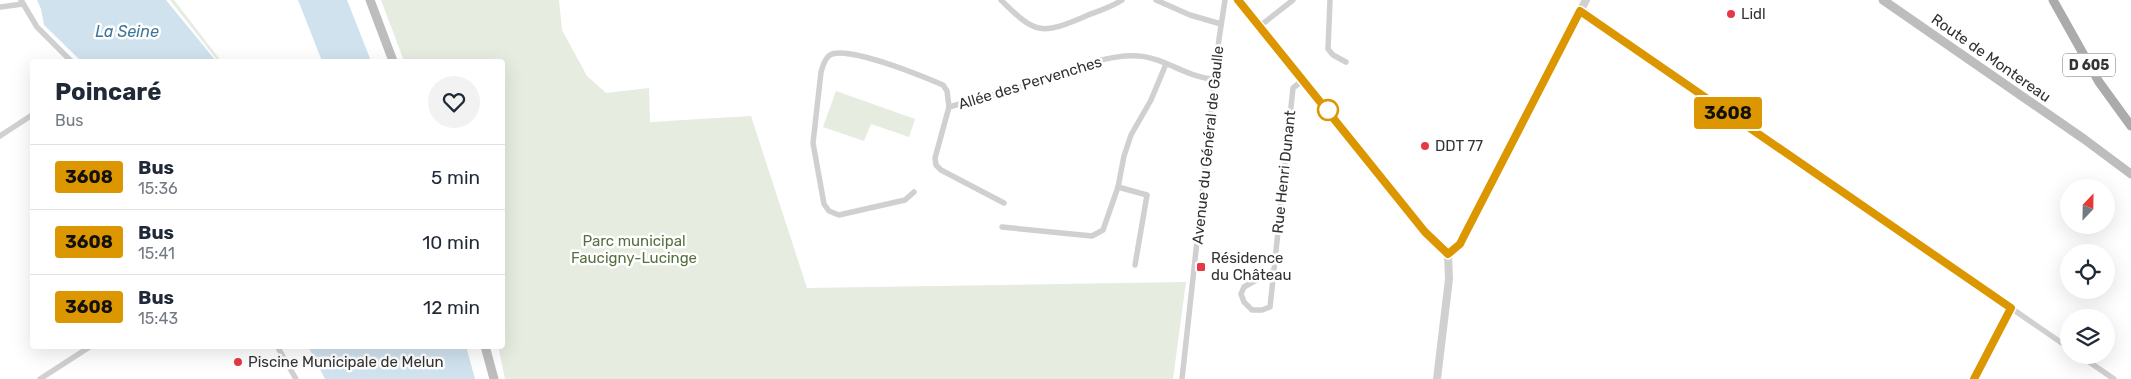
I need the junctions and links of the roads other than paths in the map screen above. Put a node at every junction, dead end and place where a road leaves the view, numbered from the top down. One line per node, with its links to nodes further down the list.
1 (370, 0): 18 (main road)
2 (1001, 0): 3 (street)
3 (1122, 0)
4 (1156, 0): 15 (street)
5 (1225, 0): 15 (street, Avenue du Général de Gaulle)
6 (1238, 0): 16 (street)
7 (1293, 0): 16 (street)
8 (1330, 0): 19 (street)
9 (1586, 0): 14 (street)
10 (1883, 0): 27 (main road, Route de Montereau)
11 (2053, 0): 25 (main road, D 605)
12 (20, 1): 13 (street); 17 (street)
13 (0, 7)
14 (1580, 11): 34 (street); 37 (street)
15 (1221, 24): 21 (street, Avenue du Général de Gaulle)
16 (1260, 26): 22 (street)
17 (69, 59)
18 (392, 59)
19 (1346, 62)
20 (1166, 64): 21 (street, Allée des Pervenches); 23 (street, Allée des Pervenches); 30 (street)
21 (1214, 79): 46 (street, Avenue du Général de Gaulle)
22 (1303, 80): 34 (street); 36 (street, Rue Henri Dunant)
23 (949, 107): 31 (street); 32 (street, Allée des Pervenches)
24 (30, 116): 26 (street)
25 (2131, 126)
26 (0, 136)
27 (2084, 139): 28 (main road, Route de Montereau); 29 (main road, Route de Montereau)
28 (2131, 169)
29 (2131, 174)
30 (1118, 187): 33 (street); 35 (street)
31 (914, 192)
32 (1004, 203)
33 (1002, 227)
34 (1448, 254): 47 (street)
35 (1135, 264)
36 (1274, 270): 36 (street, Rue Henri Dunant)
37 (2011, 308): 38 (street); 48 (street)
38 (2060, 342)
39 (86, 349): 43 (street)
40 (279, 349): 44 (street)
41 (486, 349): 45 (main road)
42 (2092, 364): 49 (street)
43 (40, 379)
44 (296, 379)
45 (494, 379)
46 (1182, 379)
47 (1437, 379)
48 (1974, 379)
49 (2114, 379)

